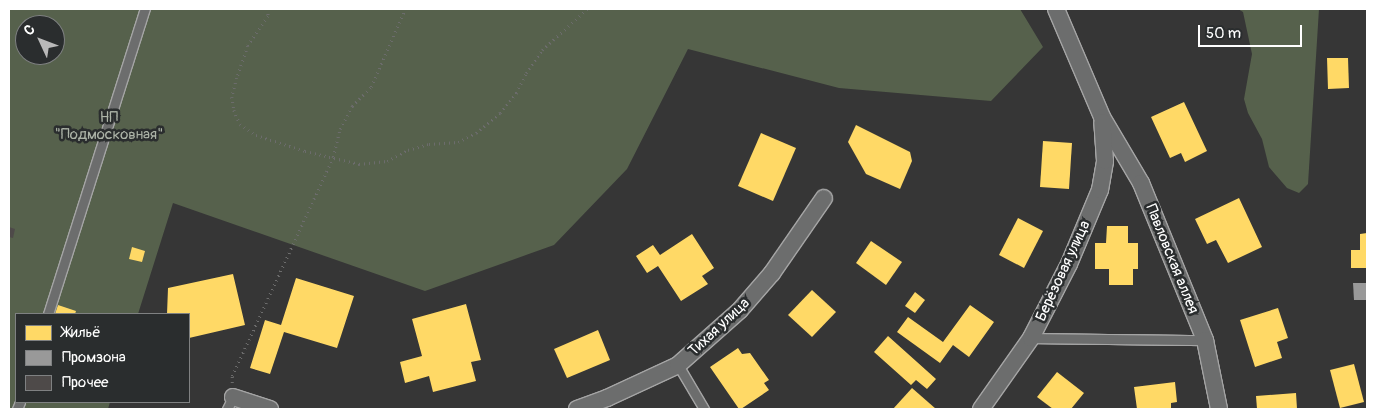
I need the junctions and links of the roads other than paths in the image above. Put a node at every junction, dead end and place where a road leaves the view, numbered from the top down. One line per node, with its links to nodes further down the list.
1 (145, 9): 5 (lane)
2 (1056, 9): 3 (street)
3 (1102, 117): 6 (street, Берёзовая улица); 7 (street, Павловская аллея)
4 (824, 198): 8 (street, Тихая улица)
5 (48, 313)
6 (1031, 338): 7 (lane); 13 (street, Берёзовая улица)
7 (1205, 340): 14 (street, Павловская аллея)
8 (678, 365): 11 (street, Тихая улица); 12 (lane)
9 (230, 403): 10 (street)
10 (270, 409)
11 (577, 409)
12 (704, 409)
13 (981, 409)
14 (1219, 409)

